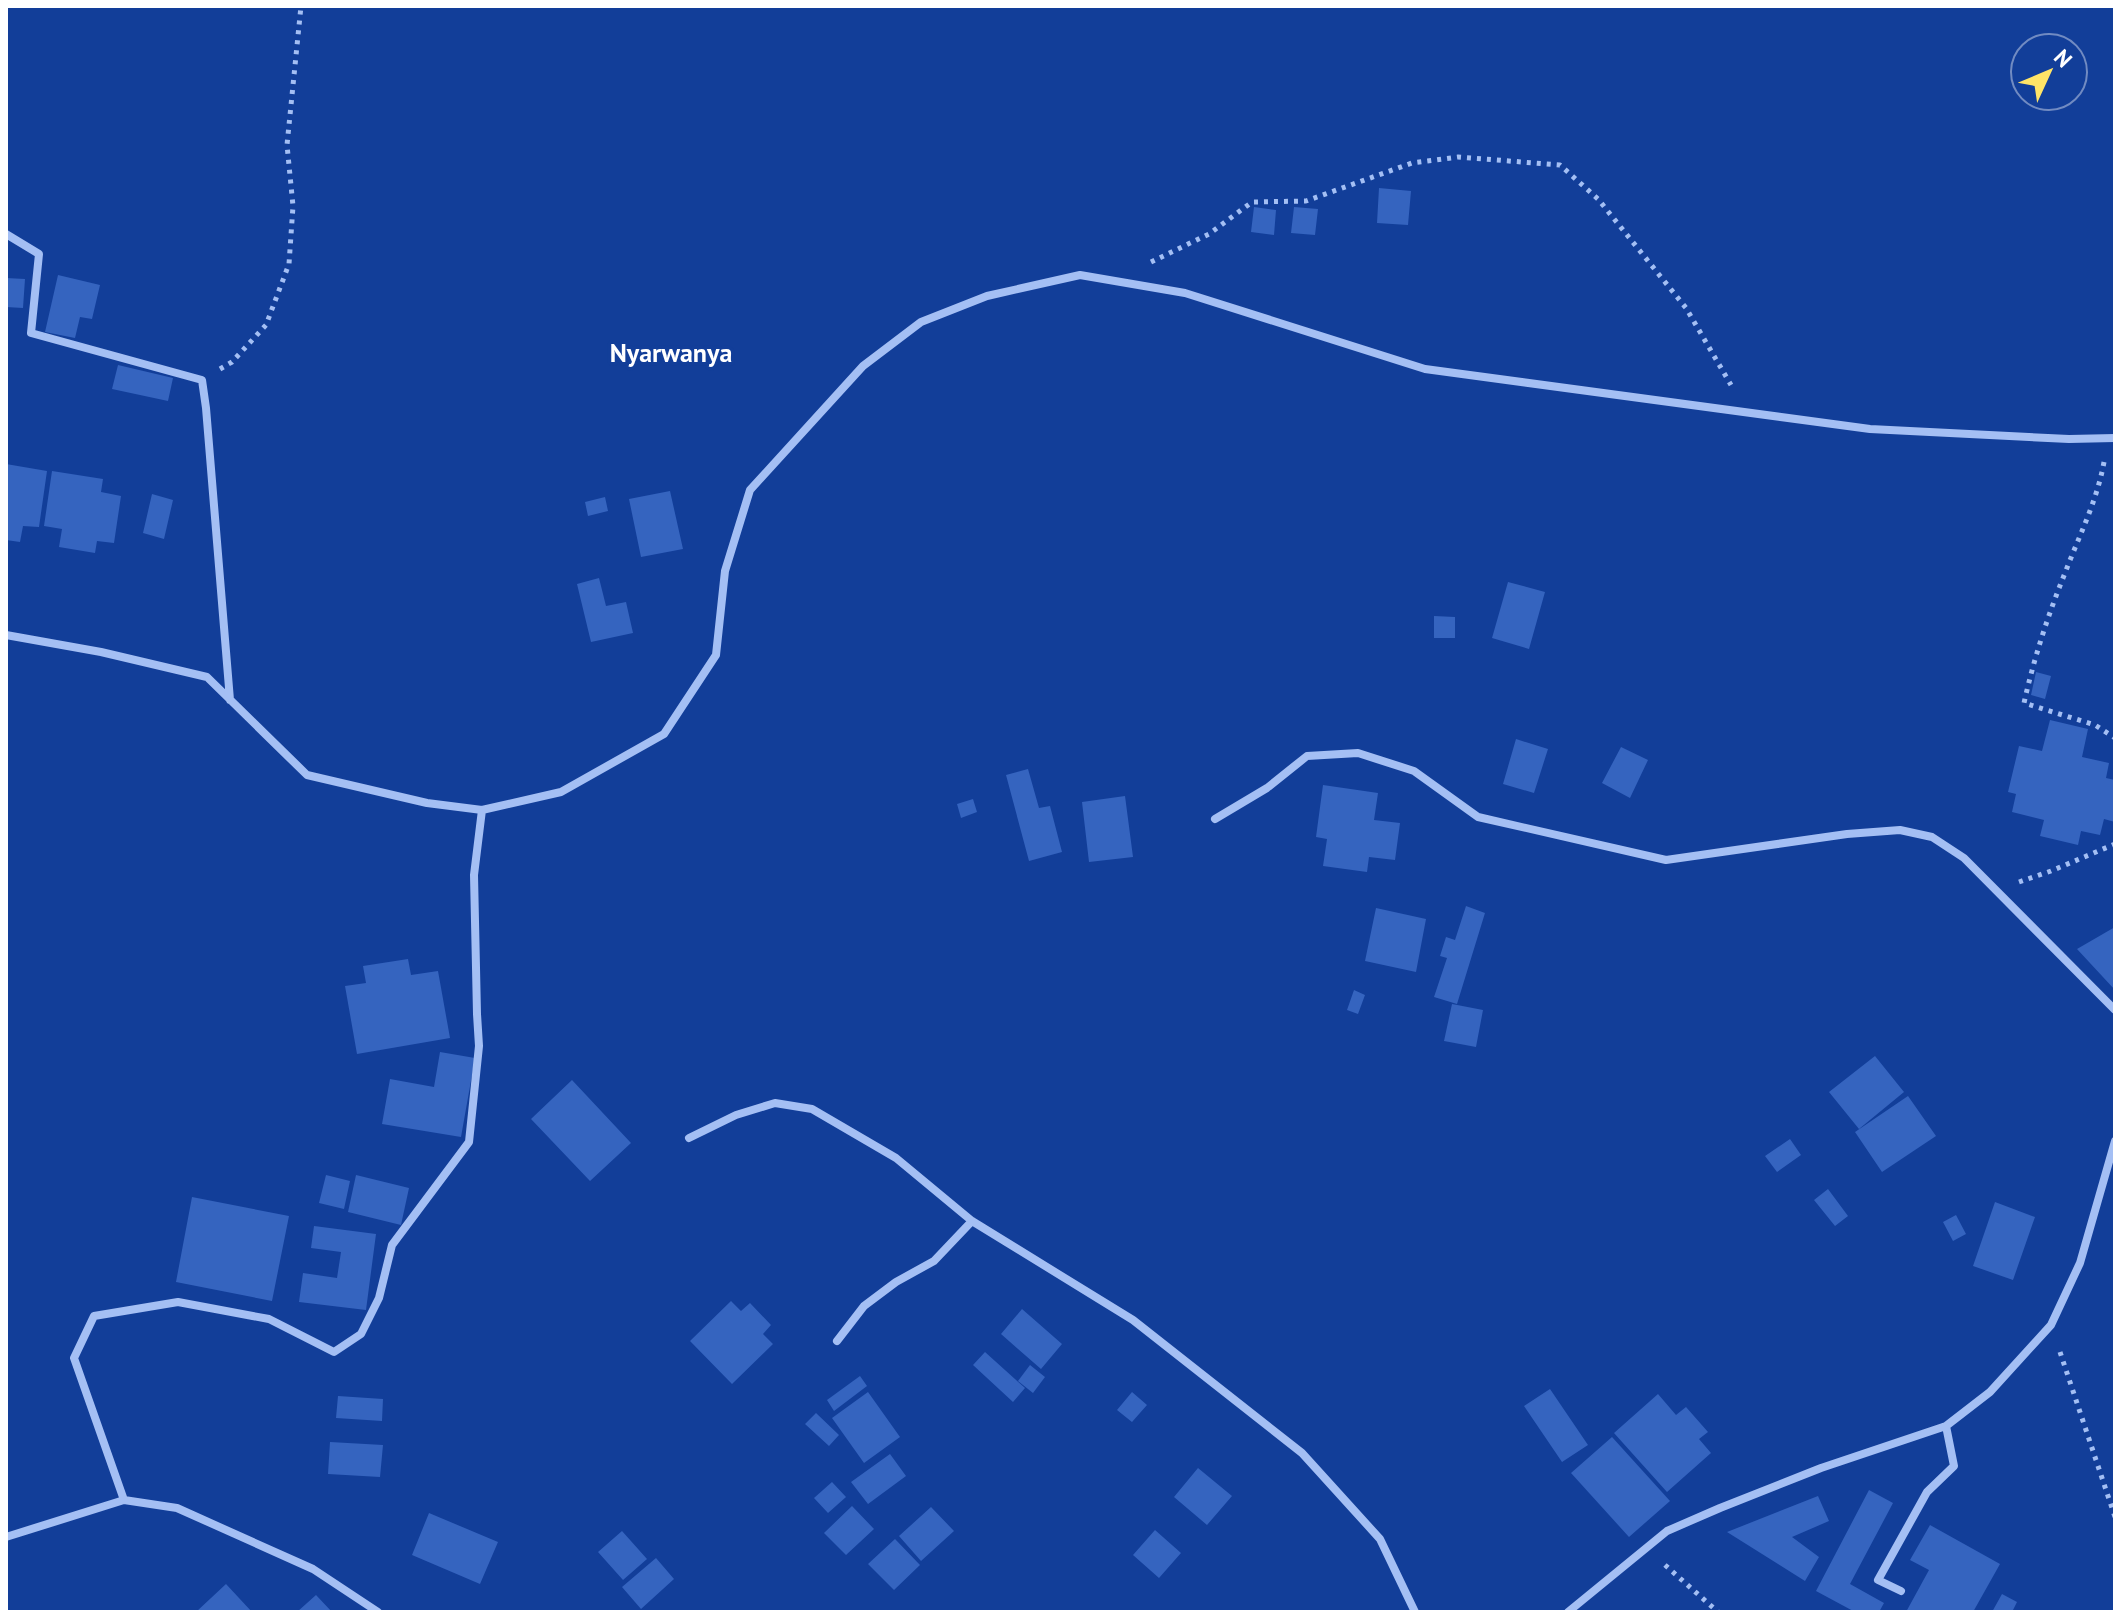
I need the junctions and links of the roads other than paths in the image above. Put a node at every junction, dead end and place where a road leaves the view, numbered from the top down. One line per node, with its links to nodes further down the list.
1 (6, 234): 4 (street)
2 (2112, 438): 5 (street)
3 (6, 635): 4 (street)
4 (230, 701): 5 (street)
5 (482, 810): 13 (street)
6 (1215, 819): 7 (street)
7 (2115, 1010)
8 (689, 1138): 10 (street)
9 (2115, 1141): 12 (street)
10 (972, 1221): 11 (street); 17 (street)
11 (837, 1341)
12 (1946, 1426): 15 (street); 18 (street)
13 (124, 1500): 14 (street); 16 (street)
14 (6, 1537)
15 (1901, 1591)
16 (378, 1612)
17 (1415, 1612)
18 (1568, 1612)

